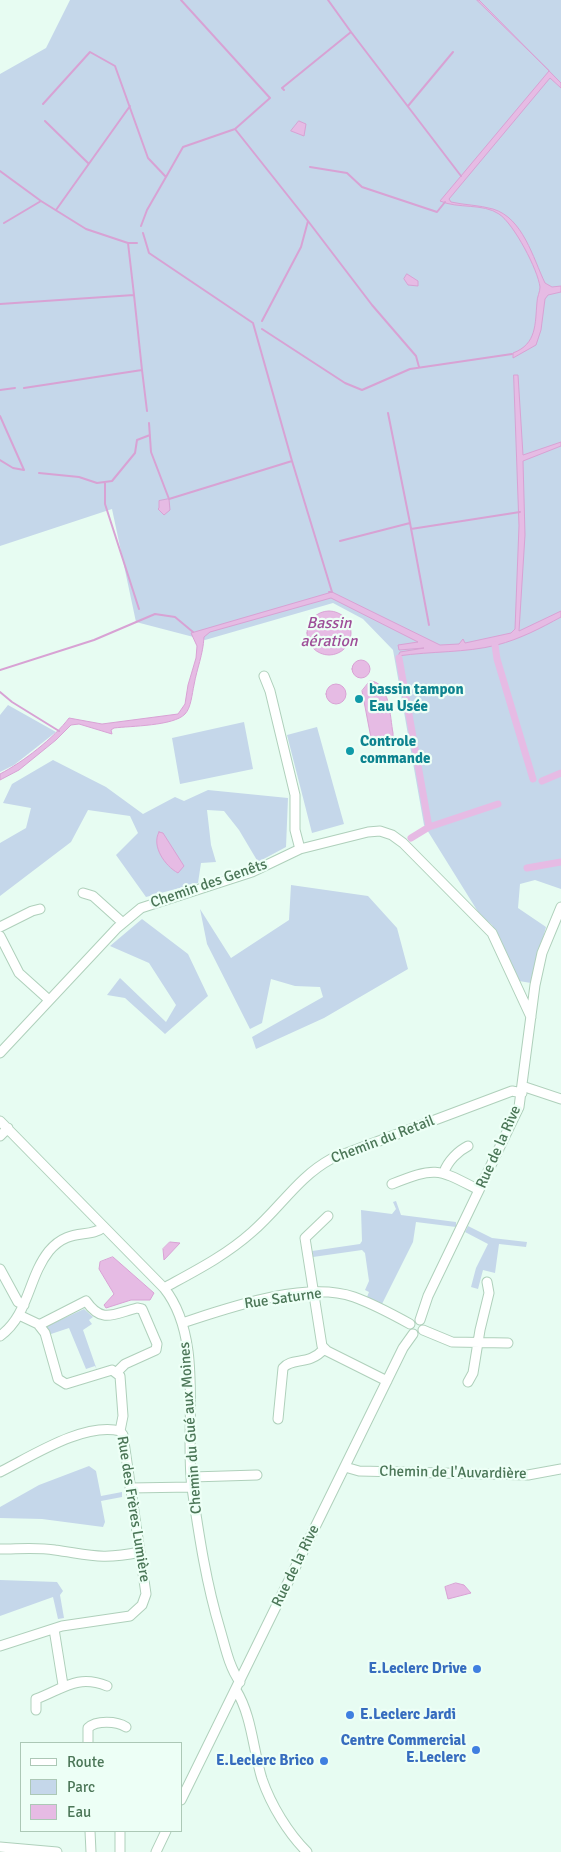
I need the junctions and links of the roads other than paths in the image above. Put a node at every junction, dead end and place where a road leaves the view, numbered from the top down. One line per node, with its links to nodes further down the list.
1 (264, 676): 2 (street)
2 (300, 849): 6 (street, Chemin des Genêts); 10 (street, Chemin des Genêts)
3 (83, 893): 6 (street)
4 (561, 907): 10 (street, Rue de la Rive)
5 (40, 909): 7 (street)
6 (123, 923): 9 (street, Chemin des Genêts)
7 (0, 927)
8 (0, 936): 9 (street)
9 (49, 1000): 11 (street, Chemin des Genêts)
10 (531, 1017): 12 (street, Rue de la Rive)
11 (0, 1053)
12 (522, 1090): 13 (street); 20 (street, Rue de la Rive); 25 (street, Chemin du Retail)
13 (561, 1099)
14 (0, 1121): 15 (street, Chemin du Gué aux Moines)
15 (8, 1128): 16 (street); 22 (street, Chemin du Gué aux Moines)
16 (0, 1136)
17 (468, 1146): 18 (street)
18 (444, 1172): 19 (street); 20 (street)
19 (392, 1184)
20 (479, 1190): 29 (street, Rue de la Rive)
21 (328, 1216): 26 (street)
22 (104, 1227): 25 (street, Chemin du Gué aux Moines); 27 (street)
23 (0, 1269): 27 (street)
24 (487, 1282): 36 (street)
25 (164, 1288): 30 (street, Chemin du Gué aux Moines)
26 (313, 1294): 30 (street, Rue Saturne); 31 (street, Rue Saturne); 38 (street)
27 (24, 1305): 28 (street)
28 (20, 1315): 32 (street); 35 (street)
29 (420, 1320): 31 (street); 33 (street)
30 (182, 1323): 48 (street, Chemin du Gué aux Moines)
31 (410, 1324): 34 (street)
32 (39, 1325): 39 (street); 39 (street)
33 (423, 1330): 34 (street); 36 (street)
34 (413, 1334): 40 (street, Rue de la Rive)
35 (0, 1336)
36 (478, 1342): 37 (street); 41 (street)
37 (508, 1343)
38 (324, 1349): 40 (street); 42 (street)
39 (117, 1372): 43 (street, Rue des Frères Lumière)
40 (387, 1381): 44 (street, Rue de la Rive)
41 (468, 1382)
42 (278, 1419)
43 (120, 1430): 46 (street); 50 (street, Rue des Frères Lumière)
44 (345, 1467): 45 (street, Chemin de l'Auvardière); 57 (street, Rue de la Rive)
45 (561, 1469)
46 (0, 1472)
47 (258, 1476): 48 (street)
48 (192, 1477): 49 (street, Chemin du Gué aux Moines)
49 (192, 1487): 50 (street); 57 (street, Chemin du Gué aux Moines)
50 (130, 1488): 52 (street, Rue des Frères Lumière)
51 (0, 1549): 52 (street)
52 (140, 1552): 53 (street, Rue des Frères Lumière)
53 (54, 1629): 54 (street); 55 (street)
54 (0, 1646)
55 (63, 1685): 56 (street); 58 (street)
56 (107, 1686)
57 (238, 1686): 61 (street, Rue de la Rive); 66 (street, Chemin du Gué aux Moines)
58 (36, 1710)
59 (126, 1727): 60 (street)
60 (88, 1742)
61 (182, 1798)
62 (90, 1832): 68 (street)
63 (120, 1832): 69 (street)
64 (166, 1832): 70 (street)
65 (0, 1847): 67 (street)
66 (302, 1851)
67 (57, 1852)
68 (90, 1852)
69 (120, 1852)
70 (156, 1852)

